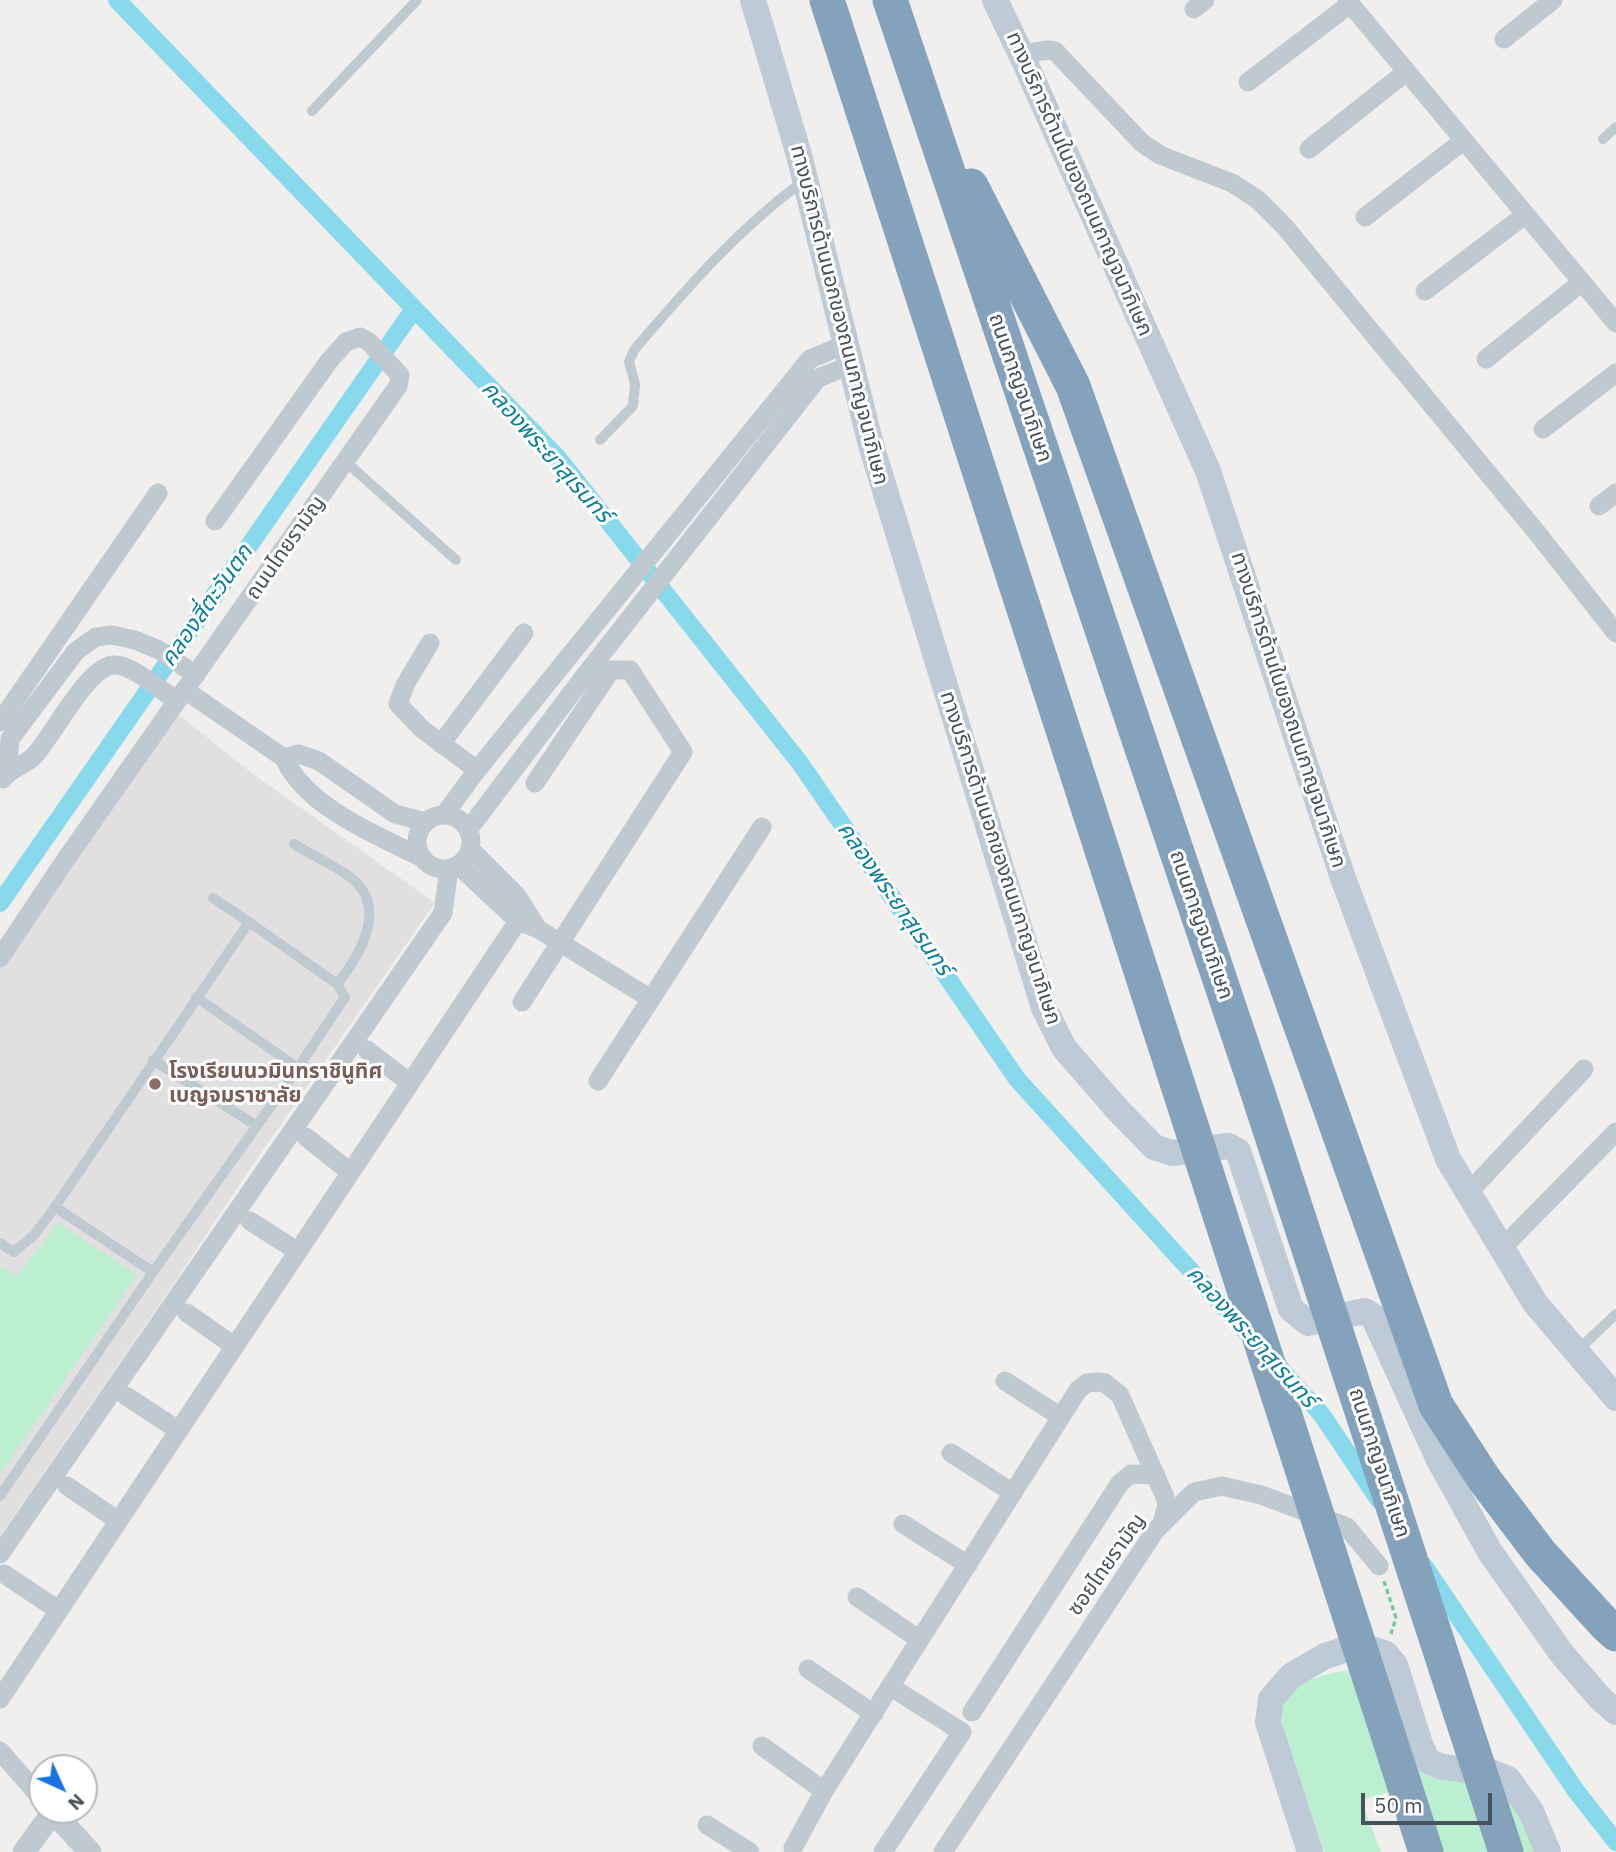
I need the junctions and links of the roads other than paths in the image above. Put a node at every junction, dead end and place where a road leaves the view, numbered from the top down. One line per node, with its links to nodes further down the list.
1 (417, 0): 13 (lane)
2 (753, 0): 18 (main road, ทางบริการด้านนอกของถนนกาญจนาภิเษก)
3 (827, 0): 126 (highway)
4 (890, 0): 11 (highway, ถนนกาญจนาภิเษก)
5 (995, 0): 9 (main road, ทางบริการด้านในของถนนกาญจนาภิเษก)
6 (1553, 0): 8 (street)
7 (1348, 2): 10 (street); 12 (street)
8 (1504, 39)
9 (1021, 54): 38 (street); 74 (main road, ทางบริการด้านในของถนนกาญจนาภิเษก)
10 (1406, 72): 16 (street); 17 (street)
11 (915, 77): 104 (highway); 127 (highway, ถนนกาญจนาภิเษก)
12 (1248, 82)
13 (312, 111)
14 (1616, 127): 15 (lane)
15 (1603, 139)
16 (1463, 141): 19 (street); 20 (street)
17 (1309, 149)
18 (805, 180): 24 (main road, ทางบริการด้านนอกของถนนกาญจนาภิเษก); 28 (lane)
19 (1525, 215): 21 (street); 22 (street)
20 (1365, 218)
21 (1581, 282): 23 (street); 25 (street)
22 (1425, 291)
23 (1616, 323)
24 (848, 355): 30 (street); 31 (street); 110 (main road, ทางบริการด้านนอกของถนนกาญจนาภิเษก)
25 (1486, 359)
26 (1616, 373): 27 (street)
27 (1543, 429)
28 (600, 440)
29 (346, 462): 35 (street, ถนนไทยรามัญ); 36 (lane); 42 (street, ถนนไทยรามัญ)
30 (717, 472): 31 (street); 40 (street)
31 (732, 486): 41 (street)
32 (1616, 492): 34 (street)
33 (158, 493): 43 (street)
34 (1600, 506)
35 (215, 522)
36 (456, 560)
37 (524, 633): 44 (street)
38 (1616, 634)
39 (430, 643): 44 (street)
40 (564, 663): 41 (street); 46 (street)
41 (583, 678): 52 (street)
42 (182, 686): 45 (street); 47 (street); 47 (street); 59 (street, ถนนไทยรามัญ)
43 (0, 722)
44 (442, 744): 46 (street)
45 (284, 758): 49 (street); 53 (street)
46 (477, 770): 49 (street)
47 (3, 778)
48 (535, 783): 58 (street)
49 (435, 819): 52 (street); 53 (street)
50 (762, 827): 62 (street)
51 (294, 844): 60 (lane)
52 (461, 853): 53 (street); 55 (street); 57 (street); 98 (street)
53 (423, 858)
54 (213, 898): 56 (lane)
55 (518, 921): 57 (street); 69 (street)
56 (248, 922): 60 (lane); 61 (lane)
57 (538, 929): 58 (street)
58 (561, 943): 62 (street); 63 (street)
59 (0, 958)
60 (337, 984): 66 (lane)
61 (196, 997): 65 (lane); 66 (lane)
62 (650, 999): 68 (street)
63 (522, 1002)
64 (367, 1050): 69 (street)
65 (153, 1060): 70 (lane); 75 (lane)
66 (298, 1068): 70 (lane)
67 (1584, 1069): 74 (street)
68 (598, 1080)
69 (410, 1083): 73 (street)
70 (257, 1126): 80 (lane)
71 (1616, 1132): 78 (street)
72 (306, 1137): 73 (street)
73 (350, 1172): 79 (street)
74 (1469, 1192): 78 (main road, ทางบริการด้านในของถนนกาญจนาภิเษก)
75 (55, 1208): 77 (lane); 80 (lane)
76 (250, 1221): 79 (street)
77 (0, 1243)
78 (1502, 1248): 84 (main road, ทางบริการด้านในของถนนกาญจนาภิเษก)
79 (297, 1251): 83 (street)
80 (153, 1272): 94 (lane)
81 (187, 1313): 83 (street)
82 (1616, 1314): 84 (lane)
83 (234, 1346): 89 (street)
84 (1576, 1352): 86 (main road, ทางบริการด้านในของถนนกาญจนาภิเษก)
85 (1005, 1381): 88 (street)
86 (1613, 1386)
87 (126, 1396): 89 (street)
88 (1061, 1418): 91 (street); 93 (street)
89 (178, 1430): 95 (street)
90 (951, 1453): 93 (street)
91 (1156, 1475): 97 (street); 109 (street)
92 (66, 1486): 95 (street)
93 (1013, 1493): 99 (street)
94 (0, 1496)
95 (117, 1520): 103 (street)
96 (904, 1524): 99 (street)
97 (1162, 1524): 100 (street, ซอยไทยรามัญ); 124 (street, ซอยไทยรามัญ)
98 (0, 1554)
99 (968, 1565): 105 (street)
100 (1379, 1566)
101 (4, 1574): 103 (street)
102 (857, 1597): 105 (street)
103 (58, 1611): 108 (street)
104 (1616, 1634)
105 (920, 1640): 107 (street)
106 (808, 1669): 111 (street)
107 (891, 1687): 111 (street); 123 (street)
108 (0, 1699)
109 (972, 1712)
110 (1616, 1712)
111 (874, 1714): 115 (street)
112 (762, 1746): 115 (street)
113 (0, 1751): 114 (street)
114 (28, 1783)
115 (824, 1791): 119 (street)
116 (40, 1824): 120 (street)
117 (64, 1824): 121 (street)
118 (707, 1825): 122 (street)
119 (792, 1851)
120 (24, 1852)
121 (90, 1852)
122 (750, 1852)
123 (883, 1852)
124 (943, 1852)
125 (1310, 1852): 128 (main road)
126 (1426, 1852)
127 (1506, 1852)
128 (1548, 1852)

